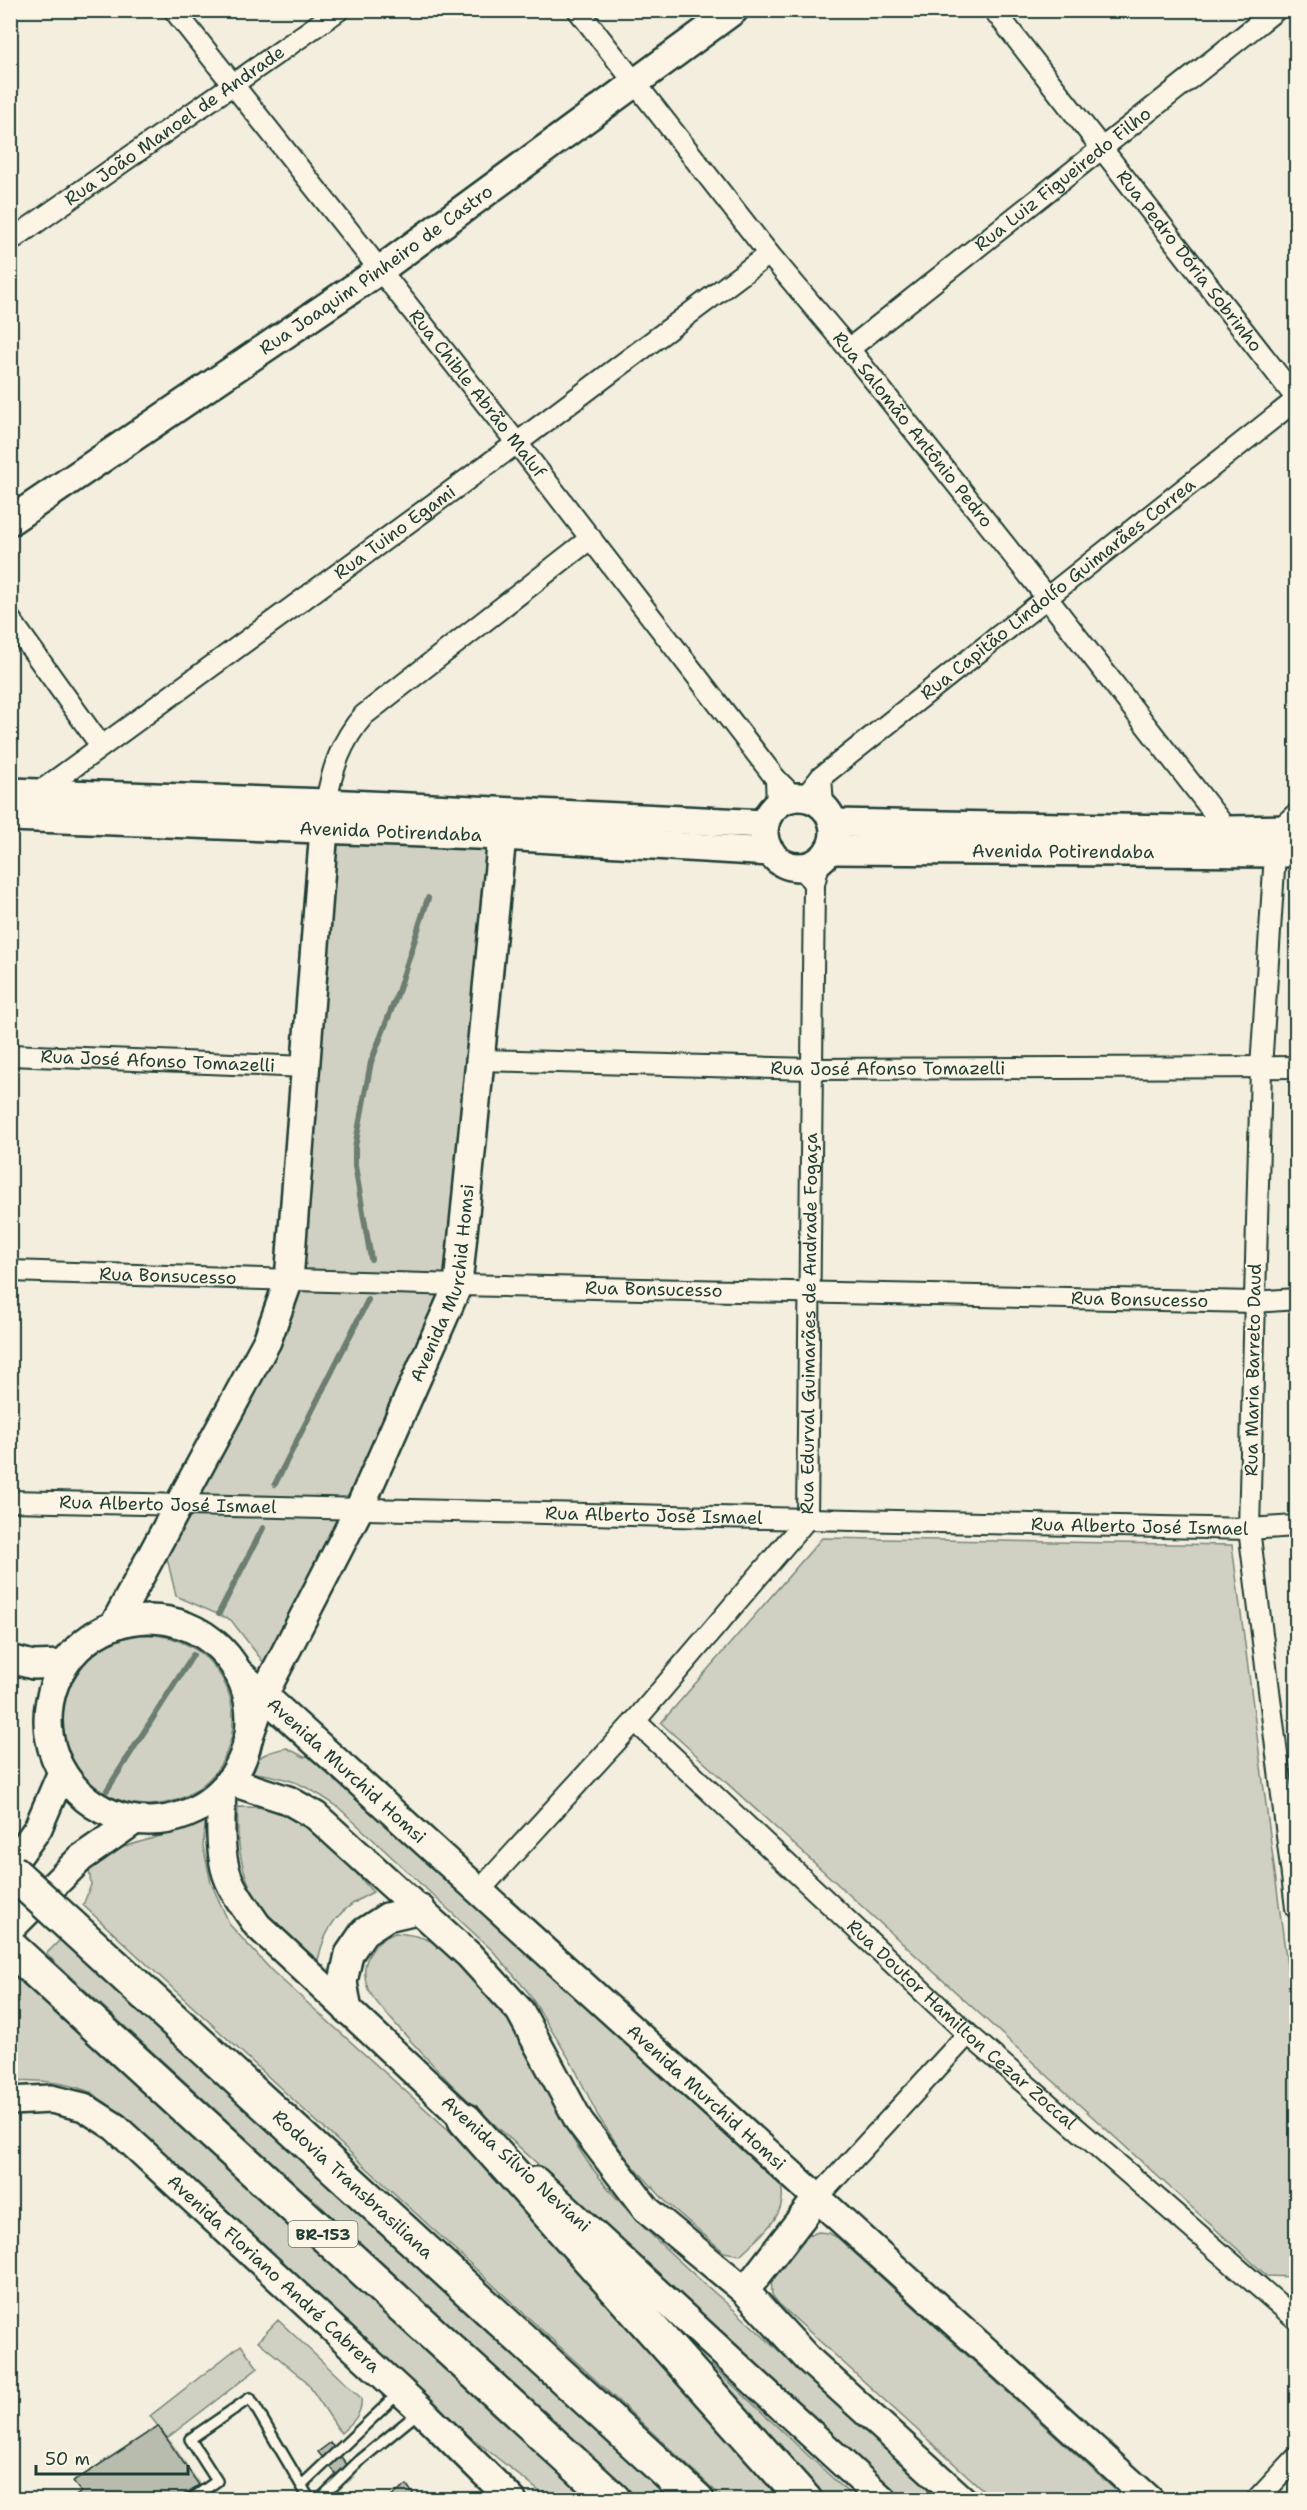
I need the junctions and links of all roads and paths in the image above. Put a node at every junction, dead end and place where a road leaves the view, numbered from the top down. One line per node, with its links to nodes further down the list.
1 (174, 10): 8 (street, Rua Chible Abrão Maluf)
2 (339, 10): 8 (street, Rua João Manoel de Andrade)
3 (578, 10): 7 (street, Rua Salomão Antônio Pedro)
4 (734, 10): 7 (main road, Rua Joaquim Pinheiro de Castro)
5 (994, 10): 9 (street, Rua Pedro Dória Sobrinho)
6 (1276, 10): 9 (street, Rua Luiz Figueiredo Filho)
7 (635, 83): 11 (street, Rua Salomão Antônio Pedro); 12 (main road, Rua Joaquim Pinheiro de Castro)
8 (233, 85): 10 (street, Rua João Manoel de Andrade); 12 (street, Rua Chible Abrão Maluf)
9 (1103, 148): 13 (street, Rua Luiz Figueiredo Filho); 14 (street, Rua Pedro Dória Sobrinho)
10 (10, 242)
11 (769, 254): 13 (street, Rua Salomão Antônio Pedro); 15 (street, Rua Tuino Egami)
12 (380, 270): 15 (street, Rua Chible Abrão Maluf); 16 (main road, Rua Joaquim Pinheiro de Castro)
13 (849, 349): 18 (street, Rua Salomão Antônio Pedro)
14 (1296, 399): 18 (street, Rua Capitão Lindolfo Guimarães Correa)
15 (517, 443): 17 (street, Rua Chible Abrão Maluf); 20 (street, Rua Tuino Egami)
16 (10, 521)
17 (591, 538): 22 (street, Rua Chible Abrão Maluf); 23 (street)
18 (1047, 598): 22 (street, Rua Capitão Lindolfo Guimarães Correa); 25 (street, Rua Salomão Antônio Pedro)
19 (10, 619): 20 (street)
20 (101, 746): 24 (street, Rua Tuino Egami)
21 (10, 792): 24 (main road, Avenida Potirendaba)
22 (799, 801): 23 (main road, Avenida Potirendaba); 25 (main road, Avenida Potirendaba); 29 (main road); 31 (main road)
23 (326, 803): 24 (main road, Avenida Potirendaba); 26 (main road)
24 (28, 809): 26 (main road, Avenida Potirendaba)
25 (1228, 830): 28 (main road, Avenida Potirendaba); 30 (street, Rua Salomão Antônio Pedro)
26 (324, 831): 27 (main road, Avenida Potirendaba); 34 (main road)
27 (502, 836): 29 (main road, Avenida Potirendaba); 33 (main road, Avenida Murchid Homsi)
28 (1288, 836): 30 (main road, Avenida Potirendaba); 36 (street, Rua Maria Barreto Daud)
29 (771, 852): 31 (main road)
30 (1243, 854): 31 (main road, Avenida Potirendaba)
31 (816, 865): 37 (street, Rua Edurval Guimarães de Andrade Fogaça)
32 (10, 1054): 34 (street, Rua José Afonso Tomazelli)
33 (480, 1060): 37 (street, Rua José Afonso Tomazelli); 40 (main road, Avenida Murchid Homsi)
34 (306, 1067): 39 (main road)
35 (1296, 1067): 36 (street, Rua José Afonso Tomazelli)
36 (1262, 1068): 37 (street, Rua José Afonso Tomazelli); 43 (street, Rua Maria Barreto Daud)
37 (813, 1069): 41 (street, Rua Edurval Guimarães de Andrade Fogaça)
38 (10, 1271): 39 (street, Rua Bonsucesso)
39 (289, 1280): 40 (street, Rua Bonsucesso); 45 (main road)
40 (458, 1285): 41 (street, Rua Bonsucesso); 46 (main road, Avenida Murchid Homsi)
41 (810, 1291): 43 (street, Rua Bonsucesso); 47 (street, Rua Edurval Guimarães de Andrade Fogaça)
42 (1296, 1299): 43 (street, Rua Bonsucesso)
43 (1254, 1302): 49 (street, Rua Maria Barreto Daud)
44 (10, 1501): 45 (street, Rua Alberto José Ismael)
45 (180, 1503): 46 (street, Rua Alberto José Ismael); 50 (main road)
46 (360, 1509): 47 (street, Rua Alberto José Ismael); 54 (main road, Avenida Murchid Homsi)
47 (807, 1519): 49 (street, Rua Alberto José Ismael); 55 (street, Rua Edurval Guimarães de Andrade Fogaça)
48 (1296, 1526): 49 (street, Rua Alberto José Ismael)
49 (1249, 1529): 62 (street, Rua Maria Barreto Daud)
50 (114, 1625): 52 (main road); 53 (main road)
51 (10, 1659): 52 (main road)
52 (65, 1664): 57 (main road)
53 (237, 1671): 54 (main road, Avenida Murchid Homsi); 56 (main road)
54 (263, 1696): 56 (main road, Avenida Murchid Homsi); 61 (main road, Avenida Murchid Homsi)
55 (635, 1721): 61 (street, Rua Edurval Guimarães de Andrade Fogaça); 67 (street, Rua Doutor Hamilton Cezar Zoccal)
56 (247, 1742): 58 (main road)
57 (62, 1772): 59 (main road); 60 (main road)
58 (226, 1785): 59 (main road); 63 (main road); 66 (main road, Avenida Sílvio Neviani)
59 (134, 1821): 64 (main road)
60 (10, 1869): 82 (highway, Rodovia Transbrasiliana / BR-153, bridge)
61 (480, 1890): 70 (main road, Avenida Murchid Homsi)
62 (1296, 1908)
63 (421, 1909): 66 (main road); 71 (main road)
64 (10, 1929)
65 (22, 1957): 81 (highway, BR-153)
66 (348, 2011): 69 (main road, Avenida Sílvio Neviani)
67 (968, 2034): 70 (street); 72 (street, Rua Doutor Hamilton Cezar Zoccal)
68 (10, 2101): 73 (main road, Avenida Floriano André Cabrera)
69 (465, 2120): 83 (highway); 84 (main road, Avenida Sílvio Neviani)
70 (818, 2197): 71 (main road); 86 (main road, Avenida Murchid Homsi)
71 (746, 2291): 85 (main road)
72 (1296, 2319)
73 (401, 2391): 74 (main road, Avenida Floriano André Cabrera); 76 (lane)
74 (421, 2410): 79 (lane); 80 (main road, Avenida Floriano André Cabrera)
75 (1296, 2458): 87 (street)
76 (302, 2485): 77 (lane); 78 (lane)
77 (190, 2499)
78 (310, 2499)
79 (319, 2499)
80 (512, 2499)
81 (614, 2499)
82 (697, 2499)
83 (805, 2499)
84 (883, 2499)
85 (963, 2499)
86 (1150, 2499)
87 (1257, 2499)

